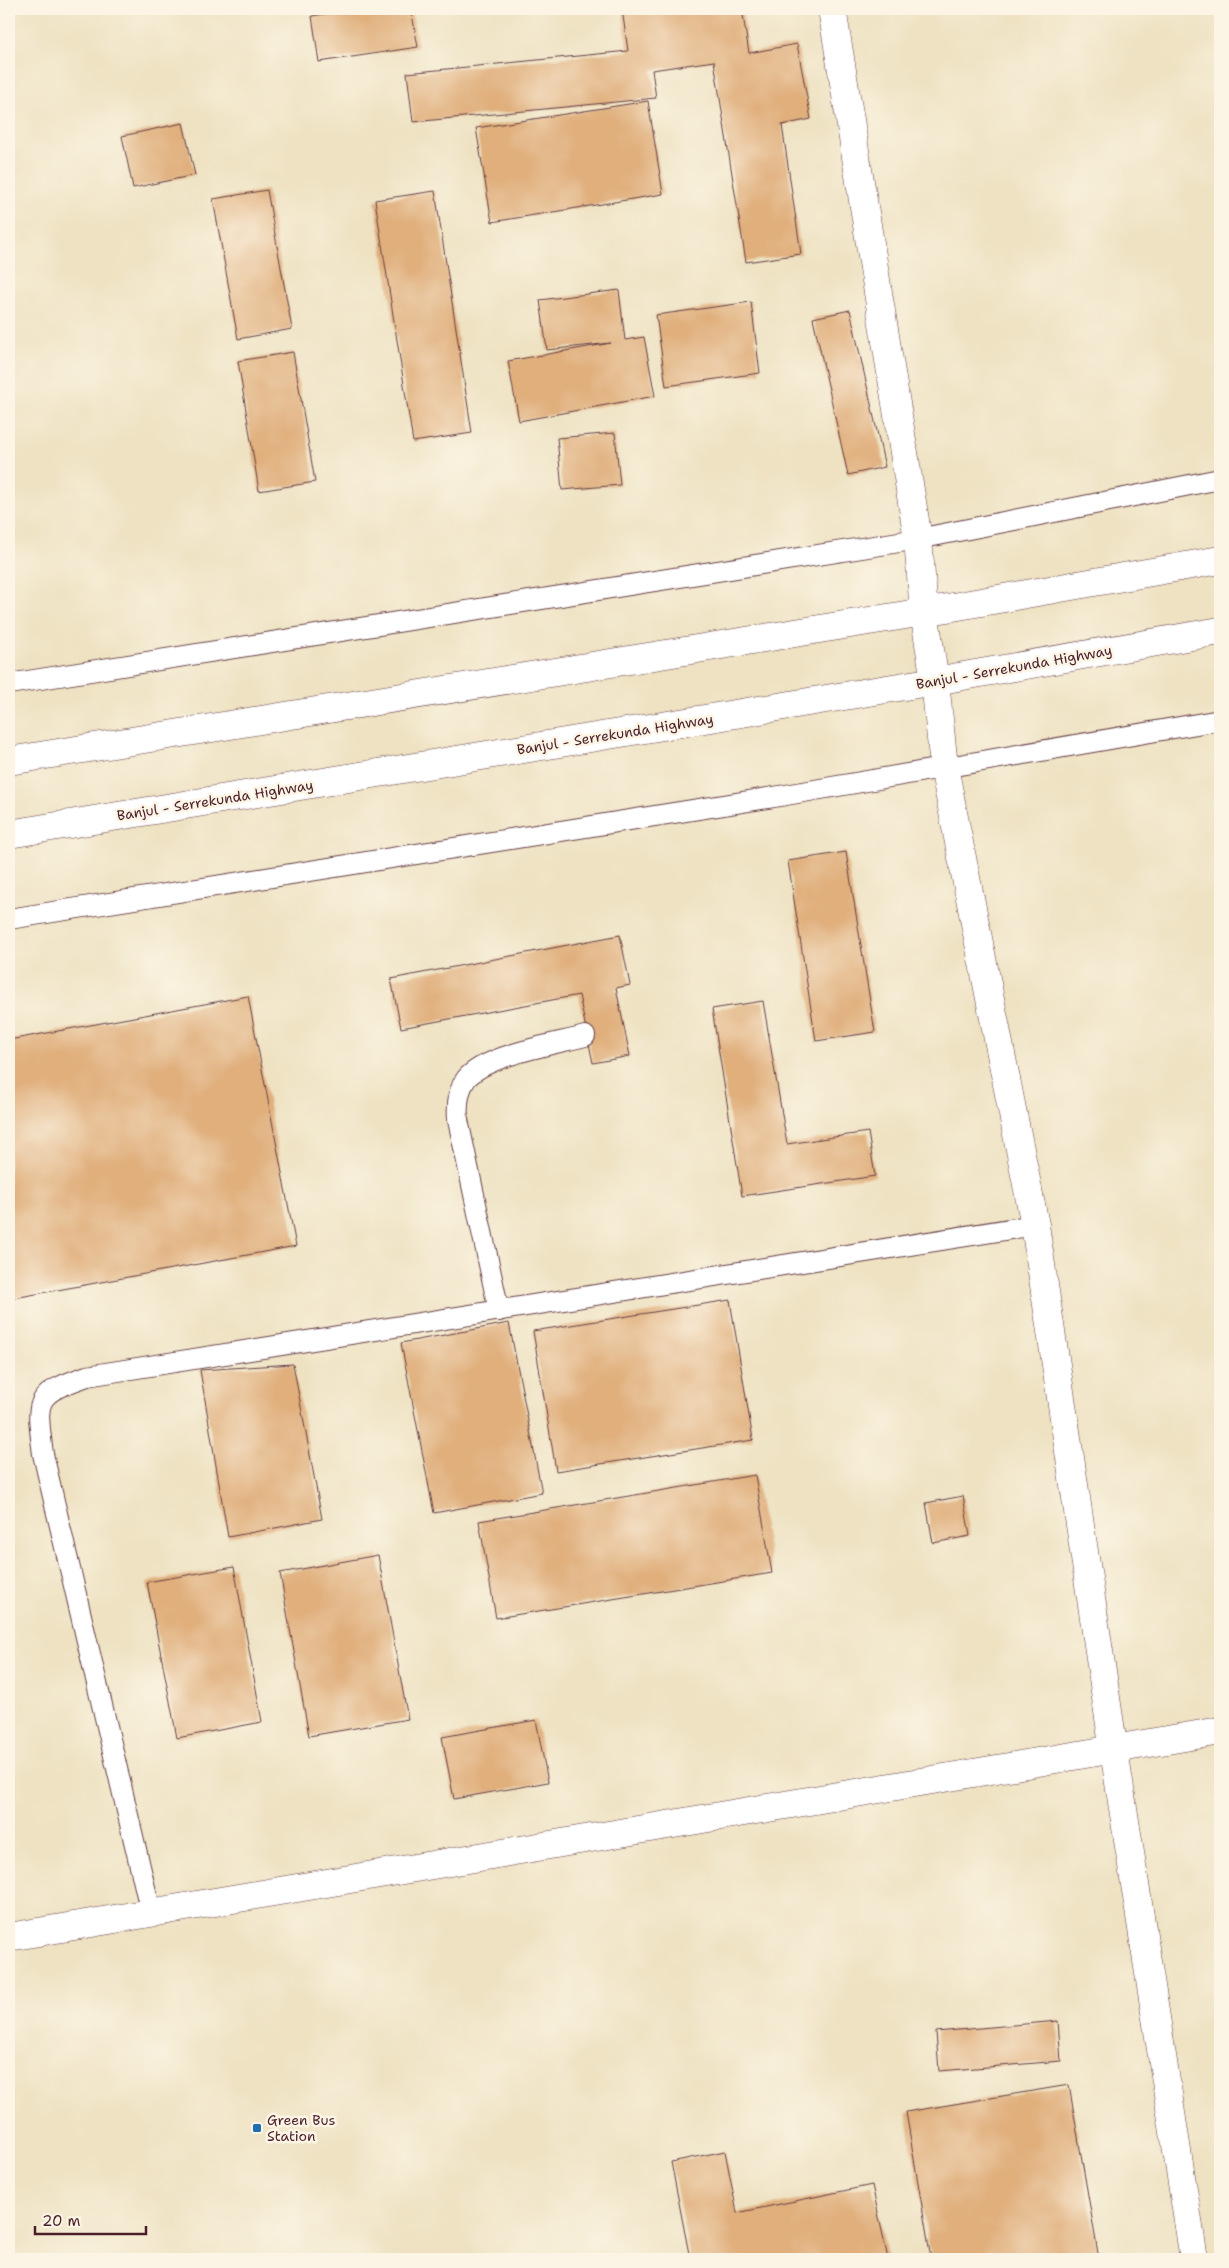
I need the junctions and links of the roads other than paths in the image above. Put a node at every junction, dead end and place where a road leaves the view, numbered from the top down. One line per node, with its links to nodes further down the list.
1 (832, 9): 3 (main road)
2 (1220, 478): 3 (lane)
3 (918, 539): 5 (main road); 8 (lane)
4 (1220, 560): 5 (main road)
5 (924, 612): 7 (main road); 10 (main road)
6 (1220, 631): 7 (main road, Banjul - Serrekunda Highway)
7 (935, 681): 11 (main road); 12 (main road, Banjul - Serrekunda Highway)
8 (9, 684)
9 (1220, 720): 11 (lane)
10 (9, 761)
11 (944, 767): 13 (lane); 15 (main road)
12 (9, 834)
13 (9, 919)
14 (585, 1036): 16 (lane)
15 (1035, 1225): 16 (lane); 18 (main road)
16 (499, 1311): 19 (lane)
17 (1220, 1732): 18 (main road)
18 (1114, 1751): 19 (main road); 21 (main road)
19 (151, 1914): 20 (main road)
20 (9, 1937)
21 (1194, 2259)

